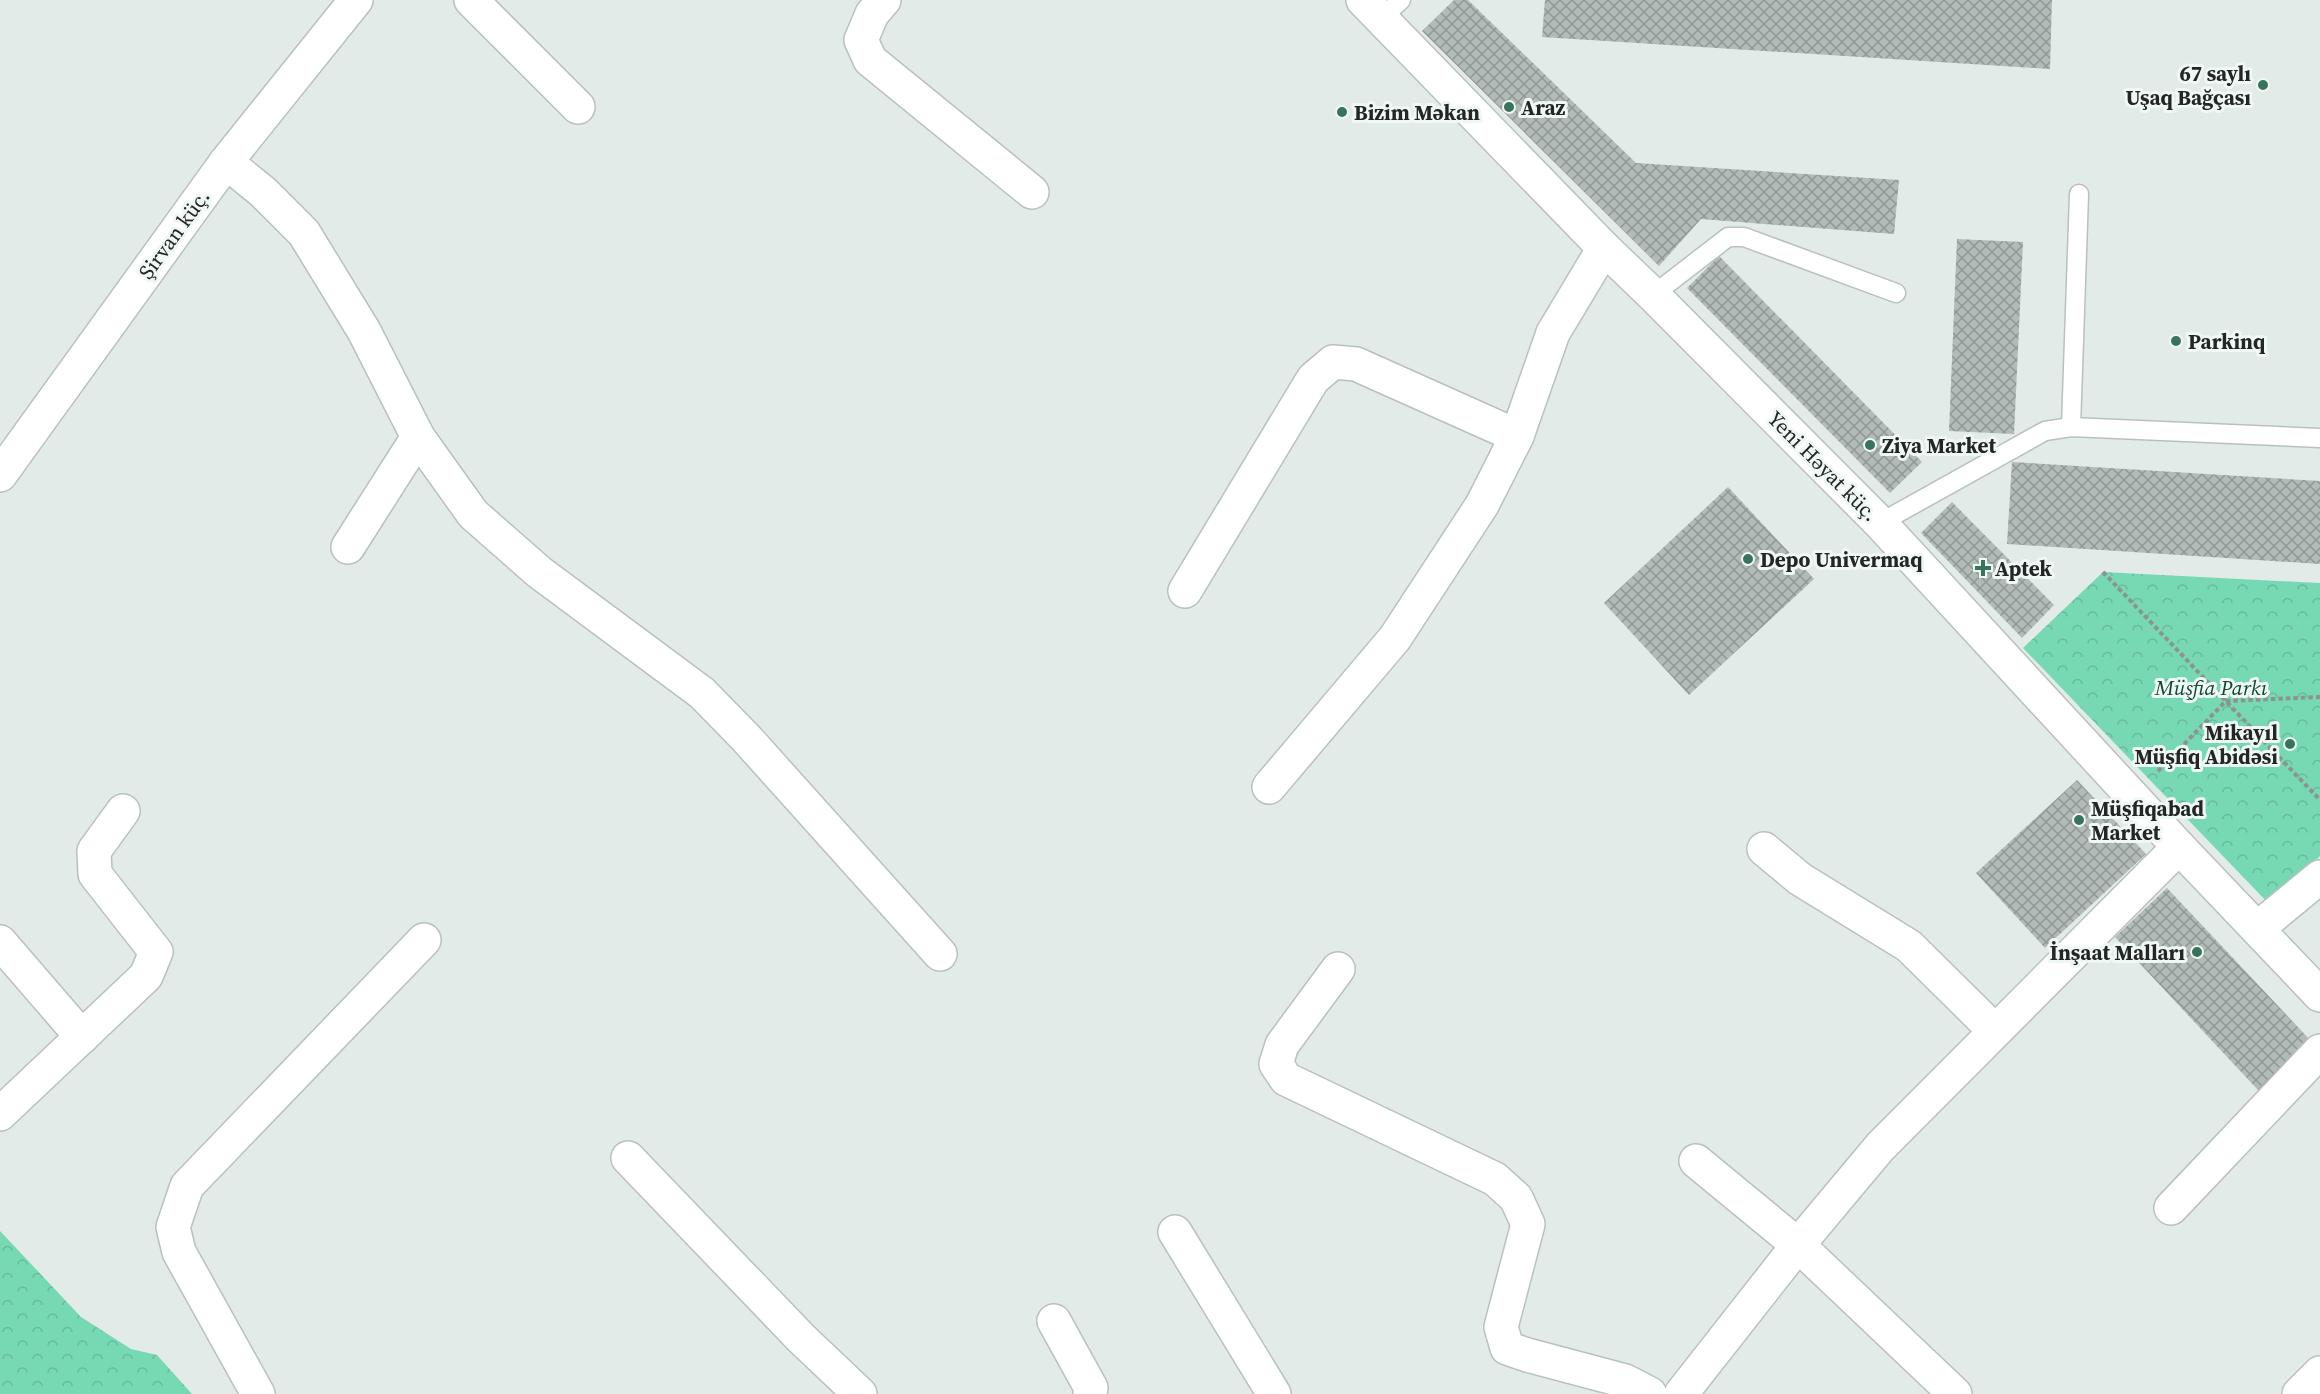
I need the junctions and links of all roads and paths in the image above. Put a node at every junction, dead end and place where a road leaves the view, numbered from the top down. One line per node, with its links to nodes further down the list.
1 (356, 0): 6 (street, Şirvan küç.)
2 (471, 0): 5 (street)
3 (884, 0): 7 (street)
4 (1382, 6): 9 (street, Yeni Həyat küç.)
5 (578, 107)
6 (226, 162): 14 (street); 16 (street, Şirvan küç.)
7 (1032, 192)
8 (2079, 194): 12 (lane)
9 (1604, 248): 11 (street, Yeni Həyat küç.); 13 (street)
10 (1896, 293): 11 (lane)
11 (1653, 295): 17 (street, Yeni Həyat küç.)
12 (2071, 428): 15 (lane); 17 (lane)
13 (1516, 436): 20 (street); 24 (street)
14 (418, 437): 18 (street); 33 (street)
15 (2320, 438)
16 (0, 475)
17 (1880, 523): 27 (street, Yeni Həyat küç.)
18 (348, 547)
19 (2103, 572): 22 (path)
20 (1185, 591)
21 (2320, 697): 22 (path)
22 (2226, 700): 23 (path); 25 (path)
23 (2157, 772)
24 (1269, 787)
25 (2320, 800)
26 (123, 811): 37 (street)
27 (2179, 847): 30 (street, Yeni Həyat küç.); 36 (street)
28 (1764, 849): 36 (street)
29 (2320, 877): 30 (street)
30 (2258, 928): 35 (street, Yeni Həyat küç.)
31 (424, 940): 47 (street)
32 (0, 942): 37 (street)
33 (940, 954)
34 (1338, 969): 51 (street)
35 (2320, 995)
36 (1995, 1031): 44 (street)
37 (82, 1037): 39 (street)
38 (2320, 1051): 42 (street)
39 (0, 1114)
40 (628, 1158): 48 (street)
41 (1696, 1161): 44 (street)
42 (2171, 1208)
43 (1175, 1232): 50 (street)
44 (1798, 1245): 52 (street); 53 (street)
45 (1054, 1321): 49 (street)
46 (2320, 1373): 54 (street)
47 (258, 1394)
48 (860, 1394)
49 (1090, 1394)
50 (1274, 1394)
51 (1650, 1394)
52 (1681, 1394)
53 (1955, 1394)
54 (2299, 1394)

